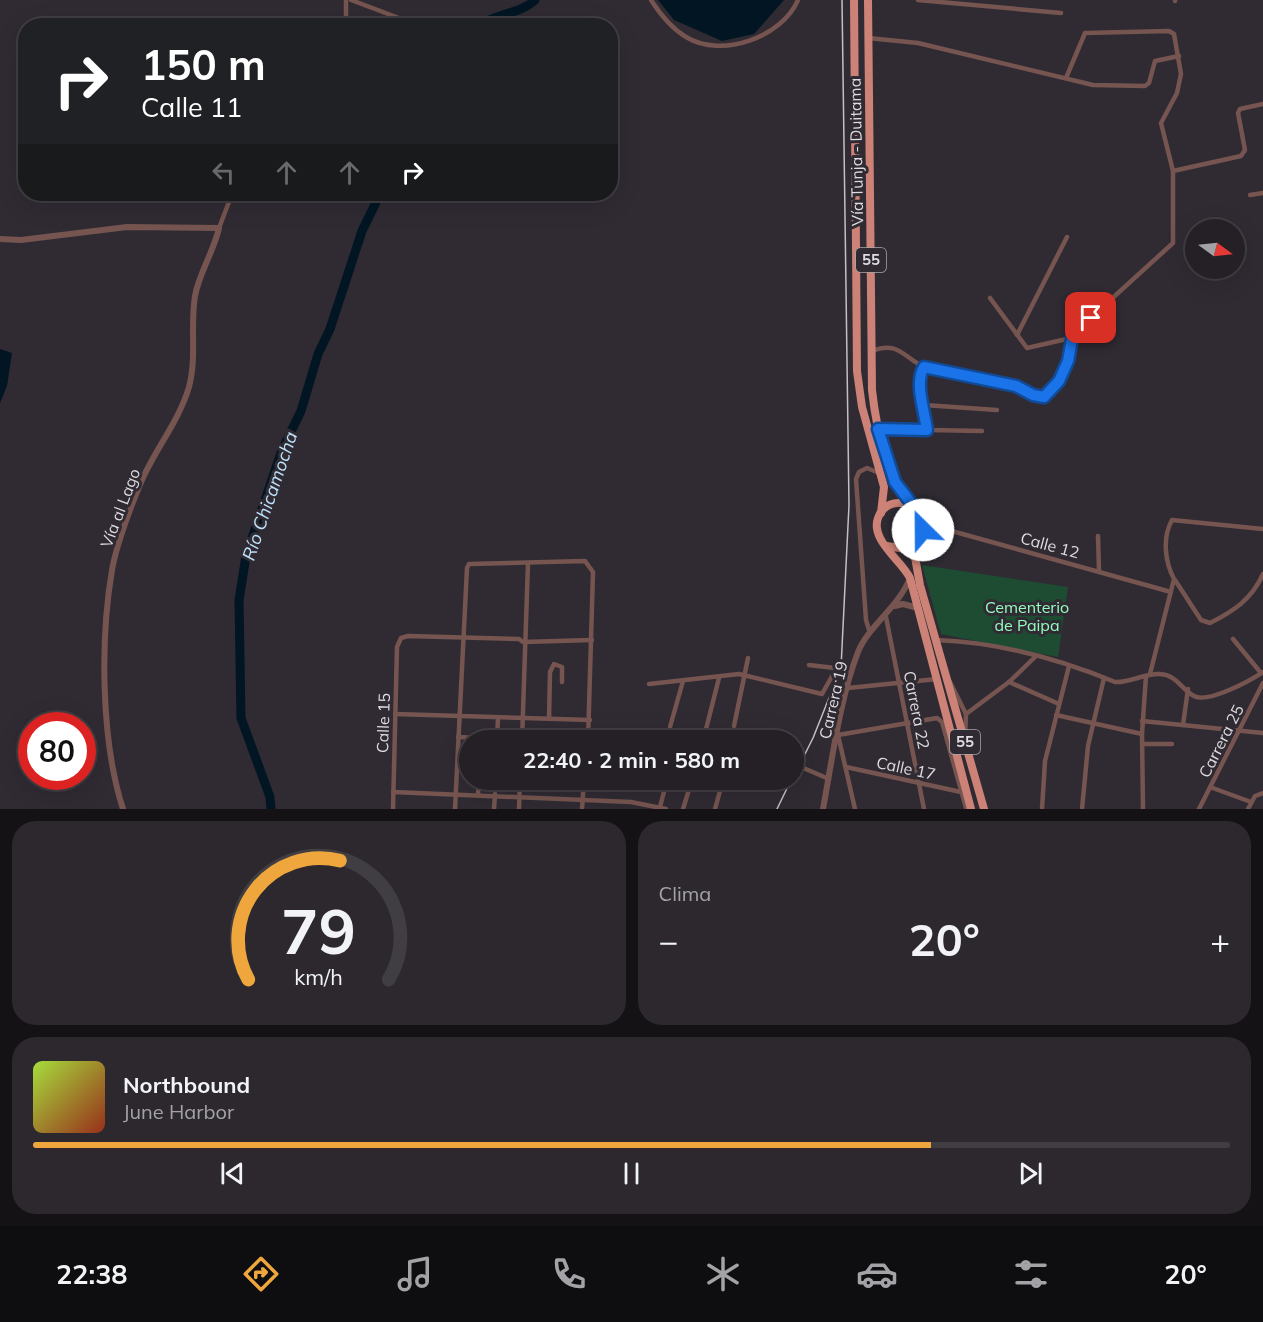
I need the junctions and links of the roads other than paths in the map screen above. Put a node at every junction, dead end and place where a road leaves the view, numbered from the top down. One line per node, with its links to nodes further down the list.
1 (346, 0): 9 (street)
2 (351, 0): 10 (street)
3 (651, 0): 4 (street)
4 (798, 0)
5 (854, 0): 32 (highway, Vía Tunja - Duitama / 55)
6 (868, 0): 11 (highway, Vía Tunja - Duitama / 55)
7 (918, 0): 8 (street)
8 (1061, 13)
9 (346, 18)
10 (399, 18)
11 (868, 38): 13 (street); 25 (highway, Vía Tunja - Duitama / 55)
12 (1179, 56): 13 (street); 13 (street); 15 (street)
13 (1066, 78)
14 (1263, 104): 15 (street)
15 (1173, 171): 24 (street)
16 (1263, 193): 17 (street)
17 (1250, 195)
18 (229, 201): 19 (street, Vía al Lago)
19 (219, 228): 21 (street); 126 (street, Vía al Lago)
20 (1067, 237): 23 (street)
21 (0, 239)
22 (990, 298): 23 (street)
23 (1017, 335): 24 (street)
24 (1071, 338): 26 (street)
25 (872, 351): 26 (street); 29 (highway, Vía Tunja - Duitama / 55)
26 (924, 367): 27 (street)
27 (924, 405): 28 (street); 30 (street)
28 (997, 410)
29 (878, 429): 30 (street); 33 (highway, Vía Tunja - Duitama / 55)
30 (927, 430): 31 (street)
31 (982, 431)
32 (879, 473): 34 (highway, Vía Tunja - Duitama / 55); 49 (street)
33 (916, 510): 34 (highway); 35 (highway, 55)
34 (880, 513): 39 (highway, 55)
35 (923, 523): 38 (highway, 55); 41 (street, Calle 12)
36 (1263, 529): 44 (street)
37 (1098, 536): 41 (street)
38 (920, 537): 39 (highway); 53 (highway, 55)
39 (887, 546): 43 (highway, 55)
40 (528, 563): 50 (street); 52 (street); 54 (street)
41 (1099, 570): 45 (street, Calle 12)
42 (1263, 574): 44 (street)
43 (910, 578): 46 (street, Carrera 19); 47 (highway, 55)
44 (1174, 579): 45 (street)
45 (1172, 592): 64 (street)
46 (895, 606): 47 (street); 48 (street, Carrera 19)
47 (918, 609): 67 (highway, 55)
48 (886, 616): 49 (street, Carrera 19); 71 (street, Carrera 22)
49 (870, 633): 60 (street, Carrera 19)
50 (463, 639): 54 (street); 77 (street, Calle 15); 79 (street)
51 (1233, 639): 61 (street)
52 (592, 640): 54 (street); 84 (street)
53 (936, 640): 55 (street); 63 (highway, 55)
54 (524, 642): 82 (street)
55 (1035, 657): 58 (street); 70 (street)
56 (748, 658): 62 (street)
57 (809, 665): 59 (street)
58 (1069, 666): 66 (street); 76 (street)
59 (836, 669): 60 (street); 62 (street)
60 (852, 670): 74 (street, Carrera 19)
61 (1262, 673): 75 (street)
62 (746, 675): 65 (street); 89 (street)
63 (946, 675): 78 (street); 100 (highway, 55)
64 (1148, 675): 66 (street); 75 (street); 85 (street)
65 (719, 678): 68 (street); 94 (street)
66 (1104, 678): 86 (street)
67 (937, 679): 71 (street); 125 (highway, 55)
68 (683, 681): 73 (street); 90 (street)
69 (562, 682): 83 (street)
70 (1009, 682): 76 (street); 78 (street)
71 (899, 683): 74 (street); 87 (street, Carrera 22)
72 (1263, 683): 95 (street, Carrera 25)
73 (649, 684)
74 (848, 688): 98 (street, Carrera 19)
75 (1188, 689): 88 (street)
76 (1059, 704): 80 (street)
77 (395, 714): 79 (street); 114 (street, Calle 15)
78 (966, 714): 100 (street)
79 (459, 716): 81 (street); 99 (street)
80 (1056, 716): 86 (street); 140 (street)
81 (498, 717): 82 (street); 91 (street)
82 (523, 718): 83 (street); 92 (street)
83 (549, 719): 84 (street)
84 (590, 720): 93 (street)
85 (1142, 721): 88 (street); 97 (street)
86 (1094, 723): 97 (street); 141 (street)
87 (907, 724): 98 (street); 106 (street, Carrera 22); 116 (street)
88 (1183, 725): 95 (street)
89 (734, 726)
90 (670, 727)
91 (497, 730)
92 (522, 730)
93 (589, 730)
94 (706, 730)
95 (1240, 731): 96 (street); 107 (street, Carrera 25)
96 (1263, 733)
97 (1142, 734): 101 (street)
98 (838, 735): 103 (street); 105 (street, Carrera 19)
99 (458, 737): 115 (street)
100 (965, 741): 139 (highway, 55)
101 (1142, 744): 102 (street); 142 (street)
102 (1172, 744)
103 (846, 767): 106 (street, Calle 17); 136 (street)
104 (804, 768): 105 (street)
105 (829, 778): 135 (street, Carrera 19)
106 (919, 783): 116 (street, Calle 17); 137 (street, Carrera 22)
107 (1210, 787): 123 (street); 143 (street, Carrera 25)
108 (478, 790): 118 (street)
109 (520, 790): 120 (street)
110 (583, 790): 121 (street)
111 (664, 790): 124 (street)
112 (689, 790): 133 (street)
113 (720, 790): 134 (street)
114 (393, 792): 115 (street); 127 (street, Calle 15)
115 (456, 792): 118 (street); 128 (street)
116 (961, 792): 125 (street)
117 (1263, 793): 123 (street)
118 (478, 794): 119 (street)
119 (495, 794): 120 (street); 129 (street)
120 (520, 796): 121 (street); 130 (street)
121 (582, 799): 122 (street); 131 (street)
122 (631, 802): 124 (street); 132 (street)
123 (1251, 802): 144 (street)
124 (660, 808)
125 (969, 808): 138 (street)
126 (123, 809)
127 (393, 809)
128 (455, 809)
129 (494, 809)
130 (519, 809)
131 (582, 809)
132 (630, 809)
133 (683, 809)
134 (715, 809)
135 (823, 809)
136 (855, 809)
137 (924, 809)
138 (959, 809)
139 (984, 809)
140 (1042, 809)
141 (1082, 809)
142 (1143, 809)
143 (1199, 809)
144 (1248, 809)

